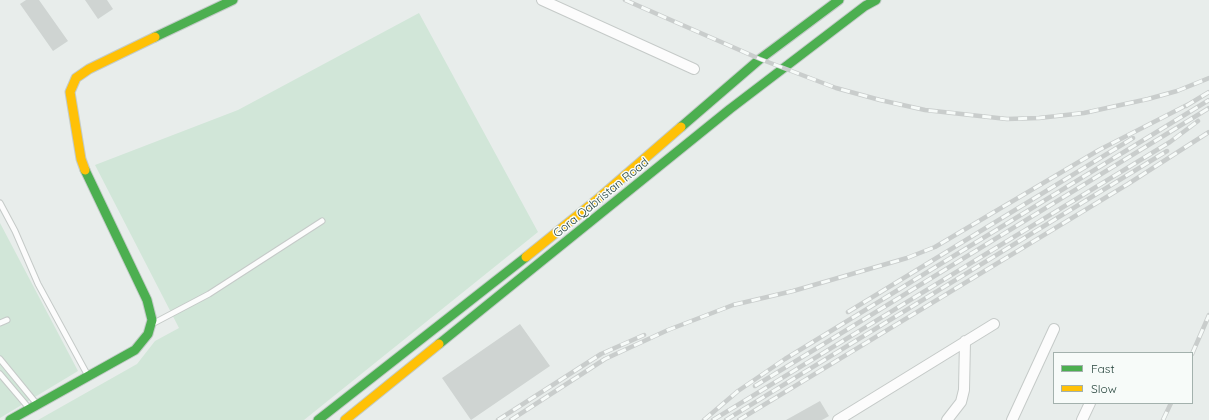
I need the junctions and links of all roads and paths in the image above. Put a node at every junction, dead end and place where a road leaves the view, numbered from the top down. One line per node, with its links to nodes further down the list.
1 (233, 0): 12 (main road)
2 (542, 0): 6 (street)
3 (840, 0): 21 (main road, Gora Qabristan Road)
4 (876, 0): 5 (main road, Gora Qabristan Road)
5 (869, 3): 22 (main road, Gora Qabristan Road)
6 (694, 69)
7 (0, 203): 17 (lane)
8 (322, 221): 12 (lane)
9 (7, 320): 10 (lane)
10 (0, 323)
11 (994, 324): 14 (street)
12 (150, 325): 17 (main road)
13 (1054, 329): 25 (street)
14 (965, 341): 23 (street); 24 (street)
15 (0, 359): 19 (lane)
16 (0, 374): 19 (lane)
17 (88, 375): 19 (main road)
18 (1090, 404): 26 (street)
19 (32, 405): 20 (main road)
20 (10, 420)
21 (318, 420)
22 (344, 420)
23 (838, 420)
24 (947, 420)
25 (1012, 420)
26 (1082, 420)

